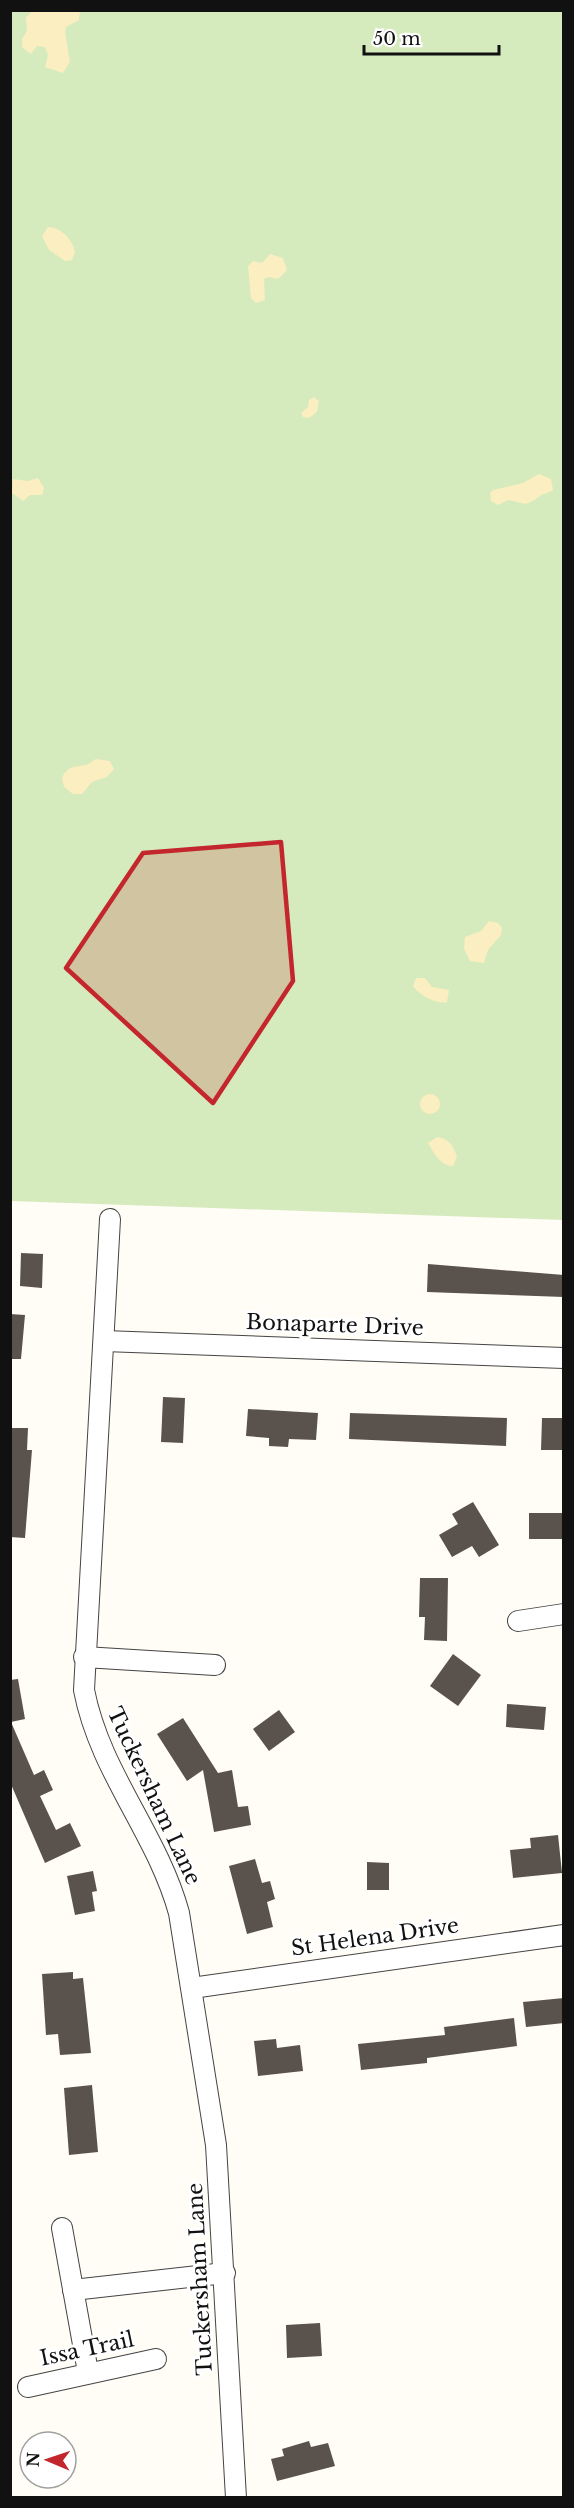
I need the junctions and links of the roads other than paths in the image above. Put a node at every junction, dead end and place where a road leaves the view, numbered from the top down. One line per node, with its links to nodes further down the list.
1 (110, 1219): 2 (street, Tuckersham Lane)
2 (105, 1341): 3 (street, Bonaparte Drive); 6 (street, Tuckersham Lane)
3 (564, 1358)
4 (564, 1614): 5 (street)
5 (518, 1621)
6 (84, 1657): 7 (street); 9 (street, Tuckersham Lane)
7 (215, 1665)
8 (564, 1935): 9 (street, St Helena Drive)
9 (192, 1988): 11 (street, Tuckersham Lane)
10 (62, 2228): 12 (street)
11 (225, 2273): 12 (street); 16 (street, Tuckersham Lane)
12 (73, 2290): 14 (street)
13 (156, 2359): 14 (street, Issa Trail)
14 (88, 2372): 15 (street, Issa Trail)
15 (28, 2387)
16 (236, 2498)

